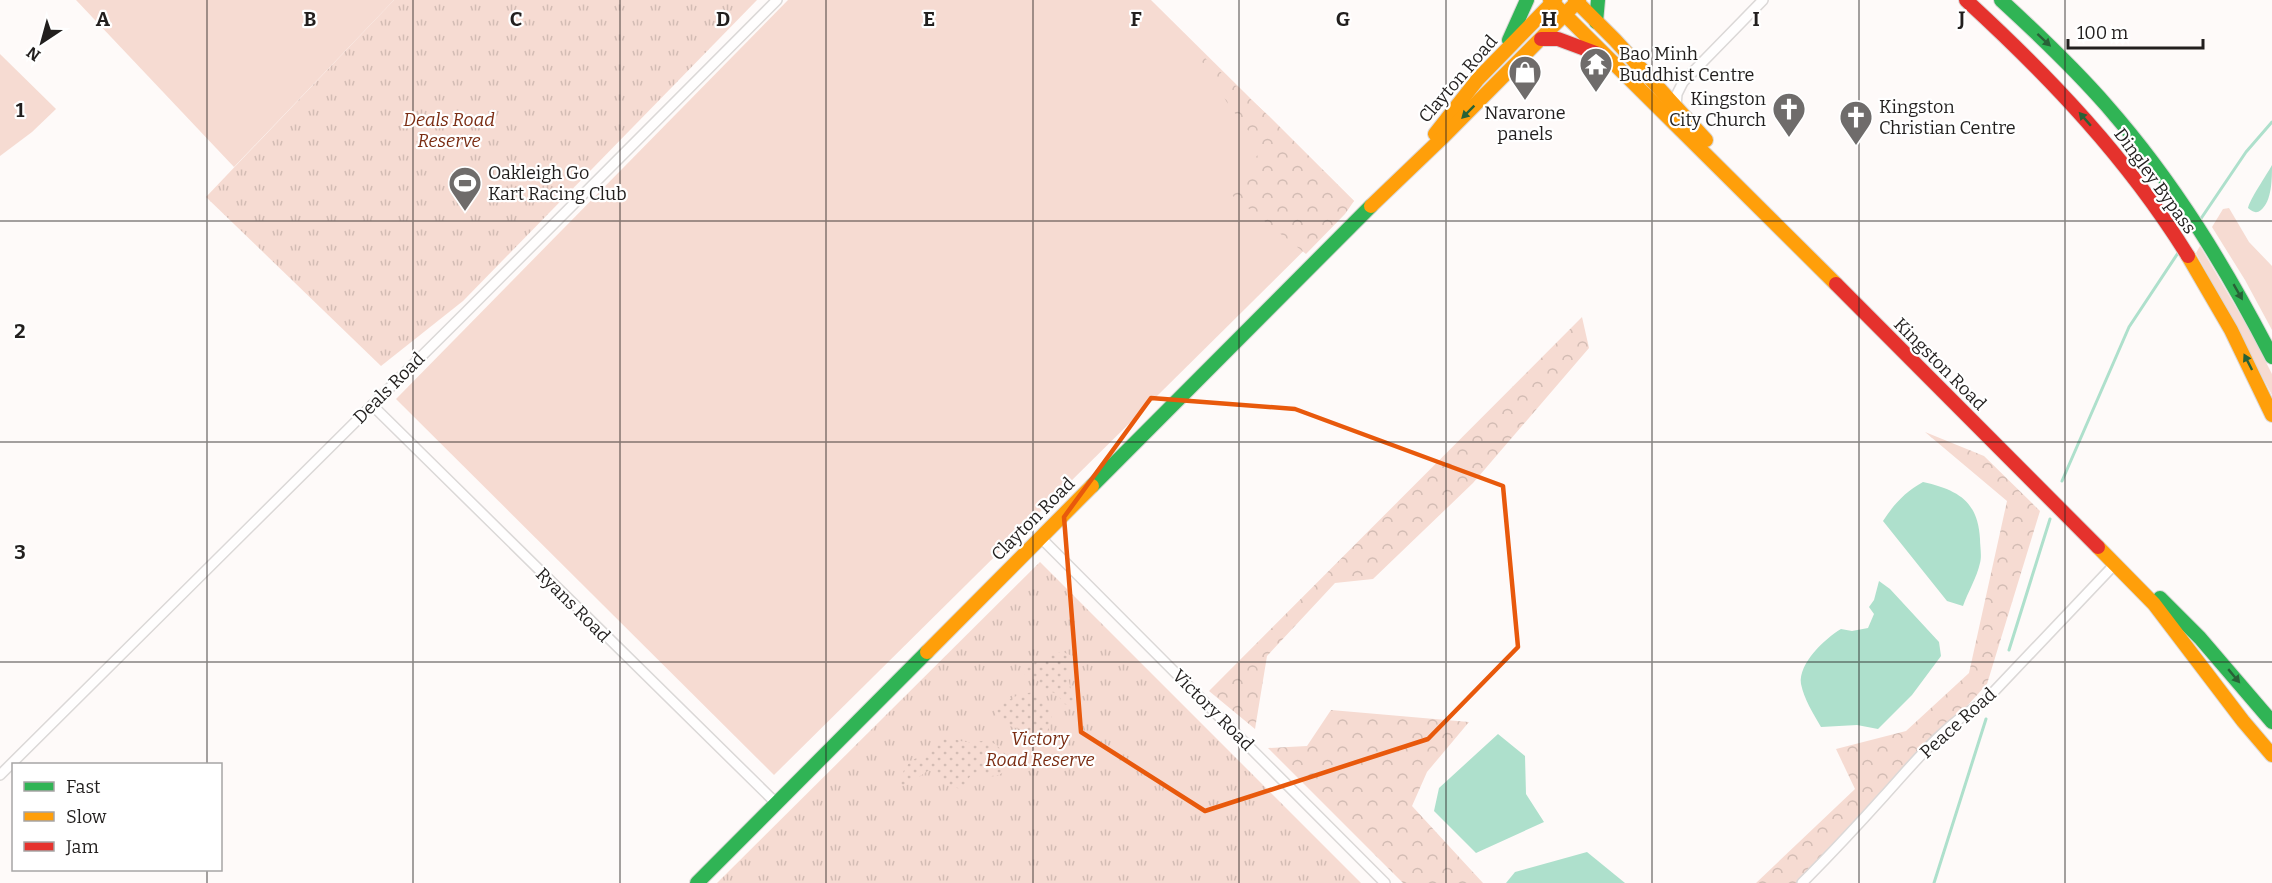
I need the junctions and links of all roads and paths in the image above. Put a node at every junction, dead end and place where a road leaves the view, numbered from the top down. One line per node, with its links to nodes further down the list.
1 (1527, 0): 12 (main road)
2 (1598, 0): 10 (main road)
3 (1763, 0): 15 (street)
4 (1966, 0): 21 (main road, Dingley Bypass, one-way to 4)
5 (2001, 0): 19 (main road, Dingley Bypass, one-way to 19)
6 (772, 1): 20 (street, Deals Road)
7 (1552, 1): 9 (main road, Kingston Road); 12 (main road, Clayton Road)
8 (1577, 1): 9 (main road, Clayton Road); 10 (main road, Kingston Road)
9 (1565, 14): 11 (main road, Clayton Road); 13 (main road, Kingston Road)
10 (1596, 22): 16 (main road, Kingston Road)
11 (1541, 39): 13 (main road); 14 (main road, Clayton Road)
12 (1497, 60): 14 (main road); 18 (main road, Clayton Road)
13 (1614, 63): 23 (main road, Kingston Road)
14 (1504, 75): 18 (main road, Clayton Road, one-way to 18)
15 (1683, 82): 16 (street); 17 (street)
16 (1653, 83): 17 (main road, Kingston Road)
17 (1676, 109): 23 (main road, Kingston Road)
18 (1395, 182): 22 (main road, Clayton Road)
19 (2272, 357)
20 (372, 405): 29 (street, Deals Road); 31 (street, Ryans Road)
21 (2272, 415)
22 (1041, 537): 31 (main road, Clayton Road); 33 (street, Victory Road)
23 (2118, 561): 24 (main road, Kingston Road); 26 (main road, Kingston Road); 34 (street, Peace Road)
24 (2200, 638): 25 (main road, Kingston Road, one-way to 25); 26 (main road)
25 (2272, 722)
26 (2257, 738): 27 (main road, Kingston Road)
27 (2272, 755)
28 (12, 763): 30 (street, Deals Road)
29 (12, 763)
30 (0, 775)
31 (776, 803): 32 (main road, Clayton Road)
32 (697, 883)
33 (1385, 883)
34 (1802, 883)

